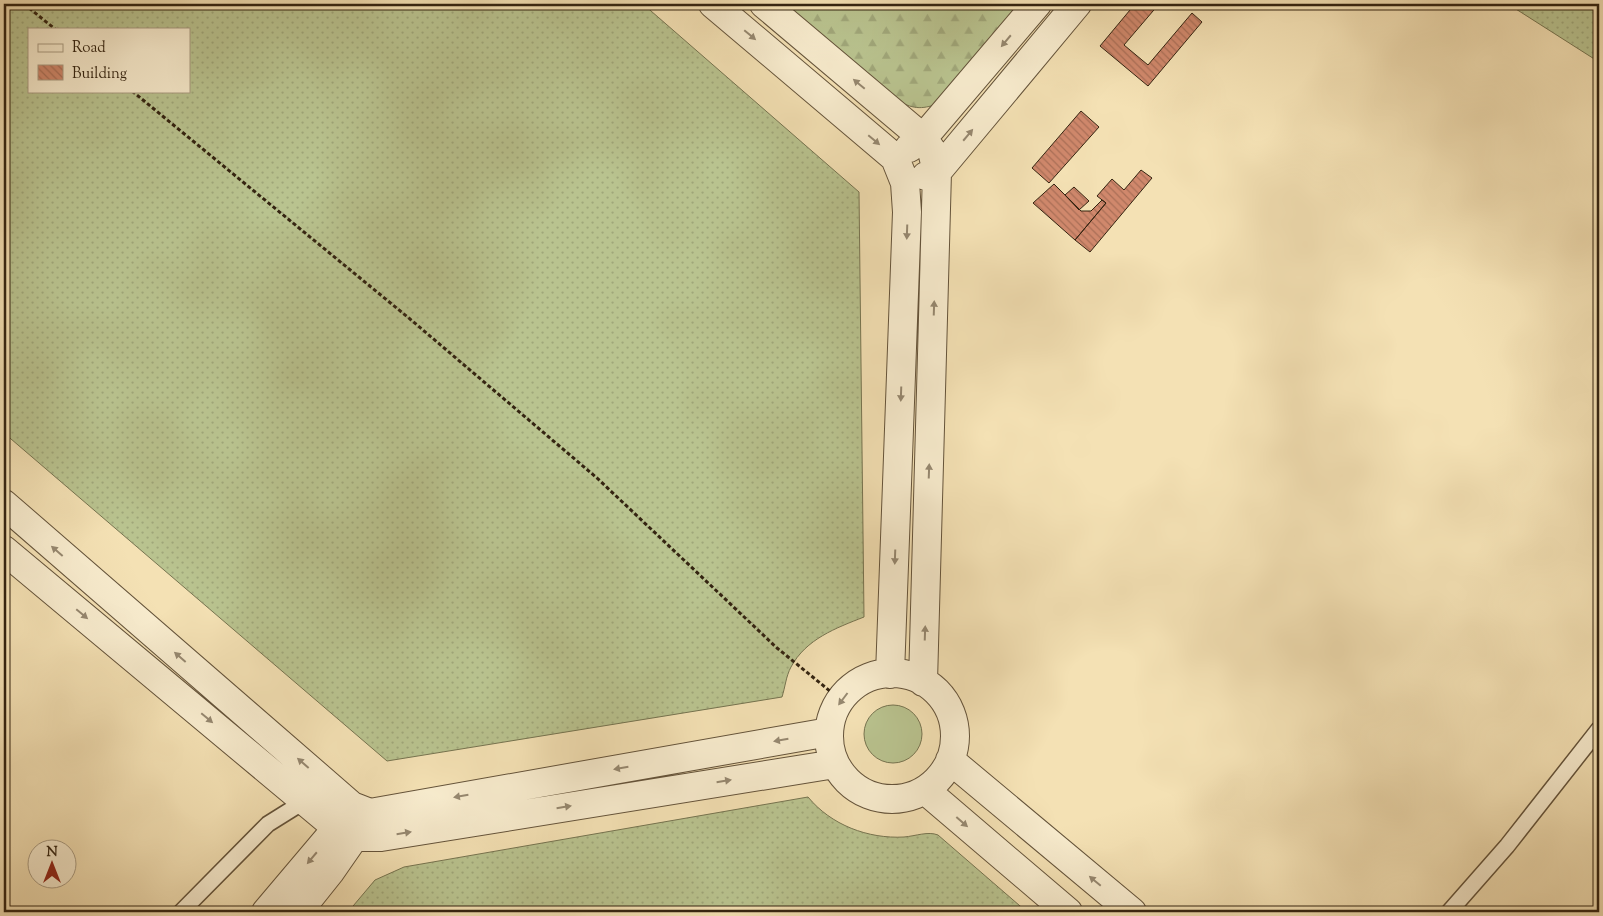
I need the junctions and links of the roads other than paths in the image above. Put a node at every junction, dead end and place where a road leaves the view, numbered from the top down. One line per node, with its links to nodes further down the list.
1 (713, 4): 6 (street, one-way to 6)
2 (764, 4): 5 (street, one-way to 2)
3 (1037, 4): 5 (street, one-way to 5)
4 (1076, 4): 7 (street, one-way to 4)
5 (923, 138): 6 (street); 7 (street)
6 (895, 158): 8 (street)
7 (938, 172): 8 (street); 12 (street, one-way to 7)
8 (905, 183): 11 (street, one-way to 11)
9 (4, 504): 17 (street, one-way to 9)
10 (4, 550): 19 (street, one-way to 19)
11 (890, 674): 12 (street); 14 (street, one-way to 14)
12 (923, 682): 15 (street)
13 (1599, 729): 27 (lane)
14 (829, 732): 16 (street); 20 (street, one-way to 20)
15 (950, 760): 18 (street); 26 (street, one-way to 15)
16 (835, 764): 18 (street); 21 (street, one-way to 16)
17 (330, 787): 19 (lane); 20 (street)
18 (925, 790): 25 (street, one-way to 25)
19 (306, 801): 21 (street); 22 (lane)
20 (361, 809): 21 (street)
21 (346, 833): 23 (street, one-way to 23); 24 (street)
22 (181, 912)
23 (266, 912)
24 (298, 912)
25 (1068, 912)
26 (1132, 912)
27 (1449, 912)

